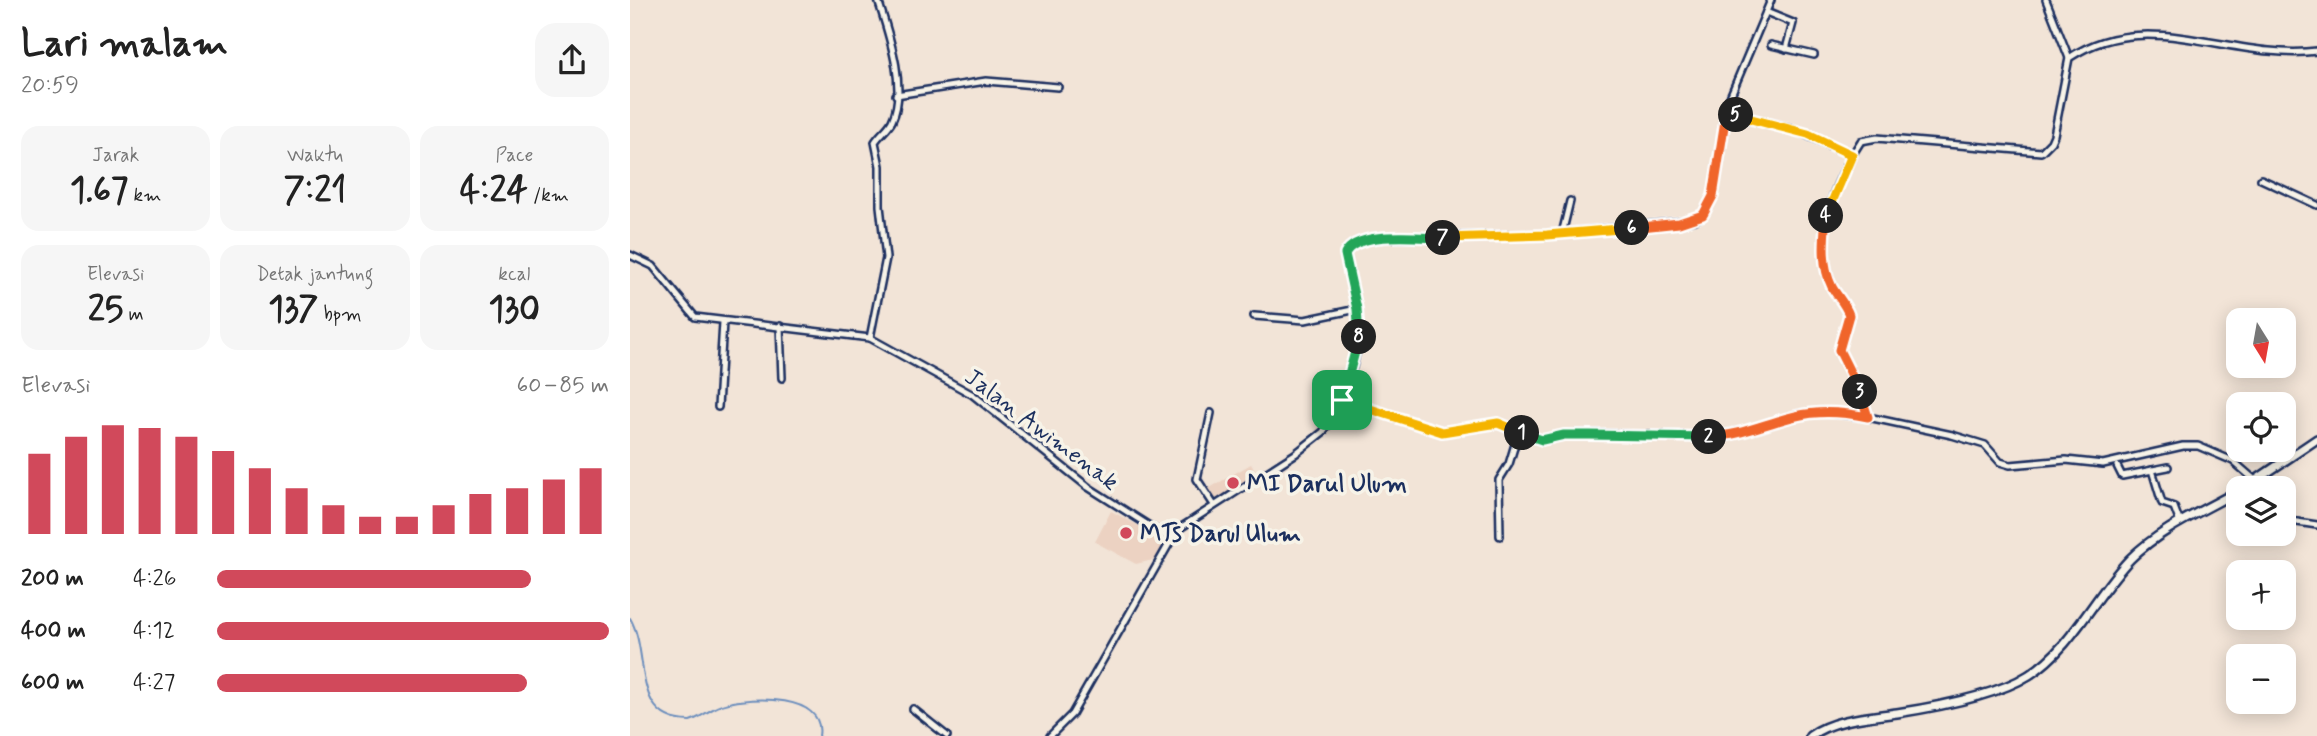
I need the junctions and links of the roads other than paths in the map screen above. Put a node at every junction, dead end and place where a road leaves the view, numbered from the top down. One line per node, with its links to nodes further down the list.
1 (878, 0): 11 (street)
2 (1771, 0): 4 (street)
3 (2046, 0): 9 (street)
4 (1766, 12): 6 (street); 12 (street)
5 (1770, 45): 6 (street)
6 (1786, 49): 8 (street)
7 (2317, 51): 9 (street)
8 (1814, 55)
9 (2069, 58): 13 (street)
10 (1058, 87): 11 (street)
11 (896, 95): 23 (street)
12 (1726, 114): 13 (street); 17 (street)
13 (1852, 155): 28 (street)
14 (2261, 179): 16 (street)
15 (1570, 201): 17 (street)
16 (2317, 205)
17 (1562, 234): 19 (street)
18 (630, 254): 21 (street, Jalan Awimenak)
19 (1357, 309): 20 (street); 25 (street)
20 (1254, 316)
21 (723, 322): 22 (street, Jalan Awimenak); 26 (street)
22 (779, 326): 23 (street, Jalan Awimenak); 24 (street)
23 (870, 338): 42 (street, Jalan Awimenak)
24 (782, 378)
25 (1342, 400): 29 (street); 37 (street)
26 (718, 407)
27 (1211, 413): 37 (street)
28 (1868, 417): 29 (street); 34 (street)
29 (1519, 431): 41 (street)
30 (2317, 439): 35 (main road)
31 (2117, 466): 33 (street)
32 (2168, 467): 33 (street)
33 (2152, 470): 39 (street)
34 (2247, 476)
35 (2269, 476)
36 (2226, 498): 39 (main road)
37 (1214, 505): 42 (street)
38 (2296, 522): 40 (street)
39 (2180, 523): 46 (main road)
40 (2317, 525)
41 (1500, 536)
42 (1170, 539): 45 (street)
43 (913, 709): 44 (street)
44 (947, 736)
45 (1050, 736)
46 (1810, 736)

